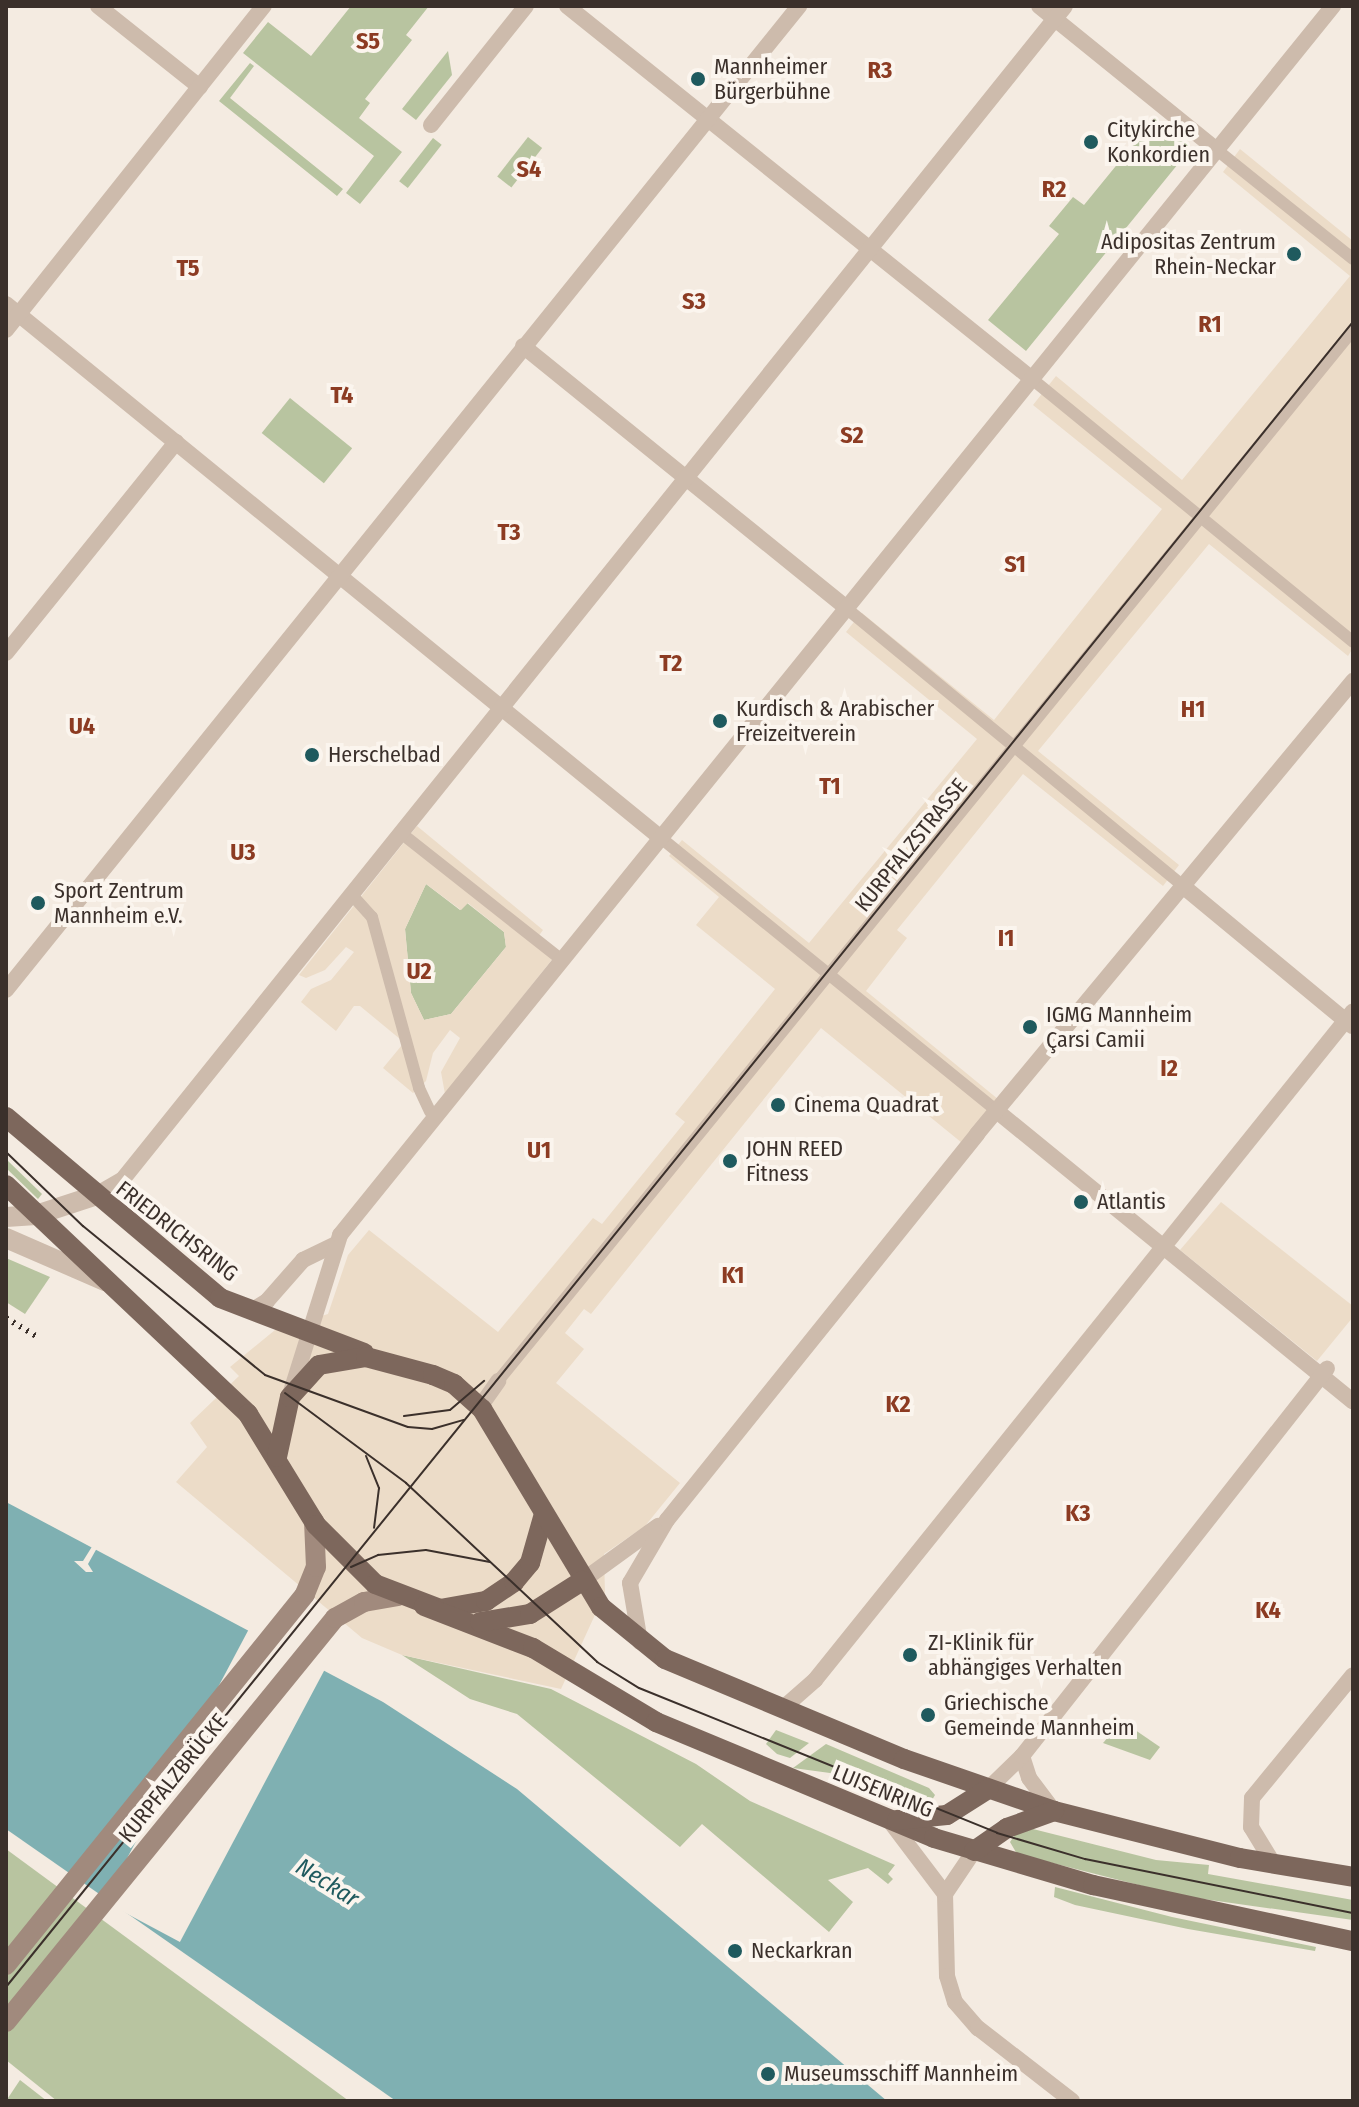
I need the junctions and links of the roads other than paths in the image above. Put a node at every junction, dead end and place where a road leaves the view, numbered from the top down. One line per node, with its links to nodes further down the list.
1 (98, 6): 9 (street)
2 (264, 6): 9 (street)
3 (526, 6): 11 (street)
4 (567, 6): 10 (street)
5 (799, 6): 10 (street)
6 (1039, 6): 8 (street)
7 (1333, 6): 12 (street)
8 (1060, 12): 12 (street); 13 (street)
9 (200, 87): 15 (street)
10 (709, 117): 13 (street); 18 (street)
11 (431, 125)
12 (1217, 150): 14 (street); 19 (street)
13 (871, 249): 19 (street); 21 (street)
14 (1353, 259)
15 (12, 309): 16 (street); 20 (street)
16 (6, 330)
17 (1353, 330): 22 (street, KURPFALZSTRASSE)
18 (523, 346): 21 (street); 23 (street)
19 (1032, 379): 22 (street); 24 (street)
20 (176, 442): 23 (street); 26 (street)
21 (686, 479): 24 (street); 28 (street)
22 (1202, 518): 25 (street); 29 (street, KURPFALZSTRASSE)
23 (335, 577): 28 (street); 36 (street)
24 (846, 608): 29 (street); 31 (street)
25 (1353, 642)
26 (6, 653)
27 (1353, 681): 32 (street)
28 (503, 708): 30 (street); 31 (street)
29 (1015, 748): 32 (street); 35 (street, KURPFALZSTRASSE)
30 (401, 833): 33 (street); 34 (street)
31 (661, 838): 34 (street); 35 (street)
32 (1184, 887): 37 (street); 39 (street)
33 (352, 895): 38 (street); 42 (street)
34 (562, 960): 46 (street)
35 (830, 976): 39 (street); 53 (street, KURPFALZSTRASSE)
36 (6, 990)
37 (1350, 1019): 47 (street)
38 (430, 1112)
39 (998, 1112): 47 (street); 59 (street)
40 (6, 1117): 42 (main road, FRIEDRICHSRING)
41 (6, 1185): 43 (main road)
42 (94, 1196): 43 (street); 49 (main road, FRIEDRICHSRING)
43 (36, 1215): 44 (street); 48 (main road)
44 (6, 1217)
45 (6, 1238): 48 (street)
46 (334, 1245): 49 (street); 50 (street)
47 (1161, 1245): 52 (street); 67 (street)
48 (106, 1281): 57 (main road)
49 (251, 1311): 50 (main road, FRIEDRICHSRING)
50 (313, 1324): 51 (main road, FRIEDRICHSRING); 54 (street)
51 (387, 1361): 54 (main road); 56 (main road)
52 (1324, 1373): 55 (street); 68 (street)
53 (498, 1381): 56 (street)
54 (290, 1397): 57 (main road)
55 (1353, 1402)
56 (480, 1407): 58 (main road)
57 (277, 1457): 60 (main road)
58 (544, 1514): 61 (main road, LUISENRING); 63 (main road)
59 (667, 1520): 61 (street); 65 (street)
60 (314, 1521): 62 (main road); 77 (main road, KURPFALZBRÜCKE)
61 (582, 1581): 64 (main road); 65 (main road, LUISENRING)
62 (398, 1596): 63 (main road); 78 (main road, KURPFALZBRÜCKE)
63 (424, 1606): 64 (main road, LUISENRING)
64 (467, 1622): 71 (main road, LUISENRING)
65 (641, 1644): 67 (main road, LUISENRING)
66 (1353, 1675): 73 (street)
67 (782, 1709): 69 (main road, LUISENRING)
68 (1022, 1756): 69 (street); 70 (street)
69 (988, 1789): 70 (main road, LUISENRING); 71 (main road)
70 (1054, 1811): 72 (main road); 73 (main road, LUISENRING)
71 (889, 1820): 72 (main road, LUISENRING); 75 (street)
72 (974, 1851): 75 (street); 76 (main road, LUISENRING)
73 (1273, 1863): 74 (main road, LUISENRING)
74 (1353, 1877)
75 (945, 1894): 79 (street)
76 (1353, 1941)
77 (6, 1965)
78 (6, 2022)
79 (1072, 2101)

